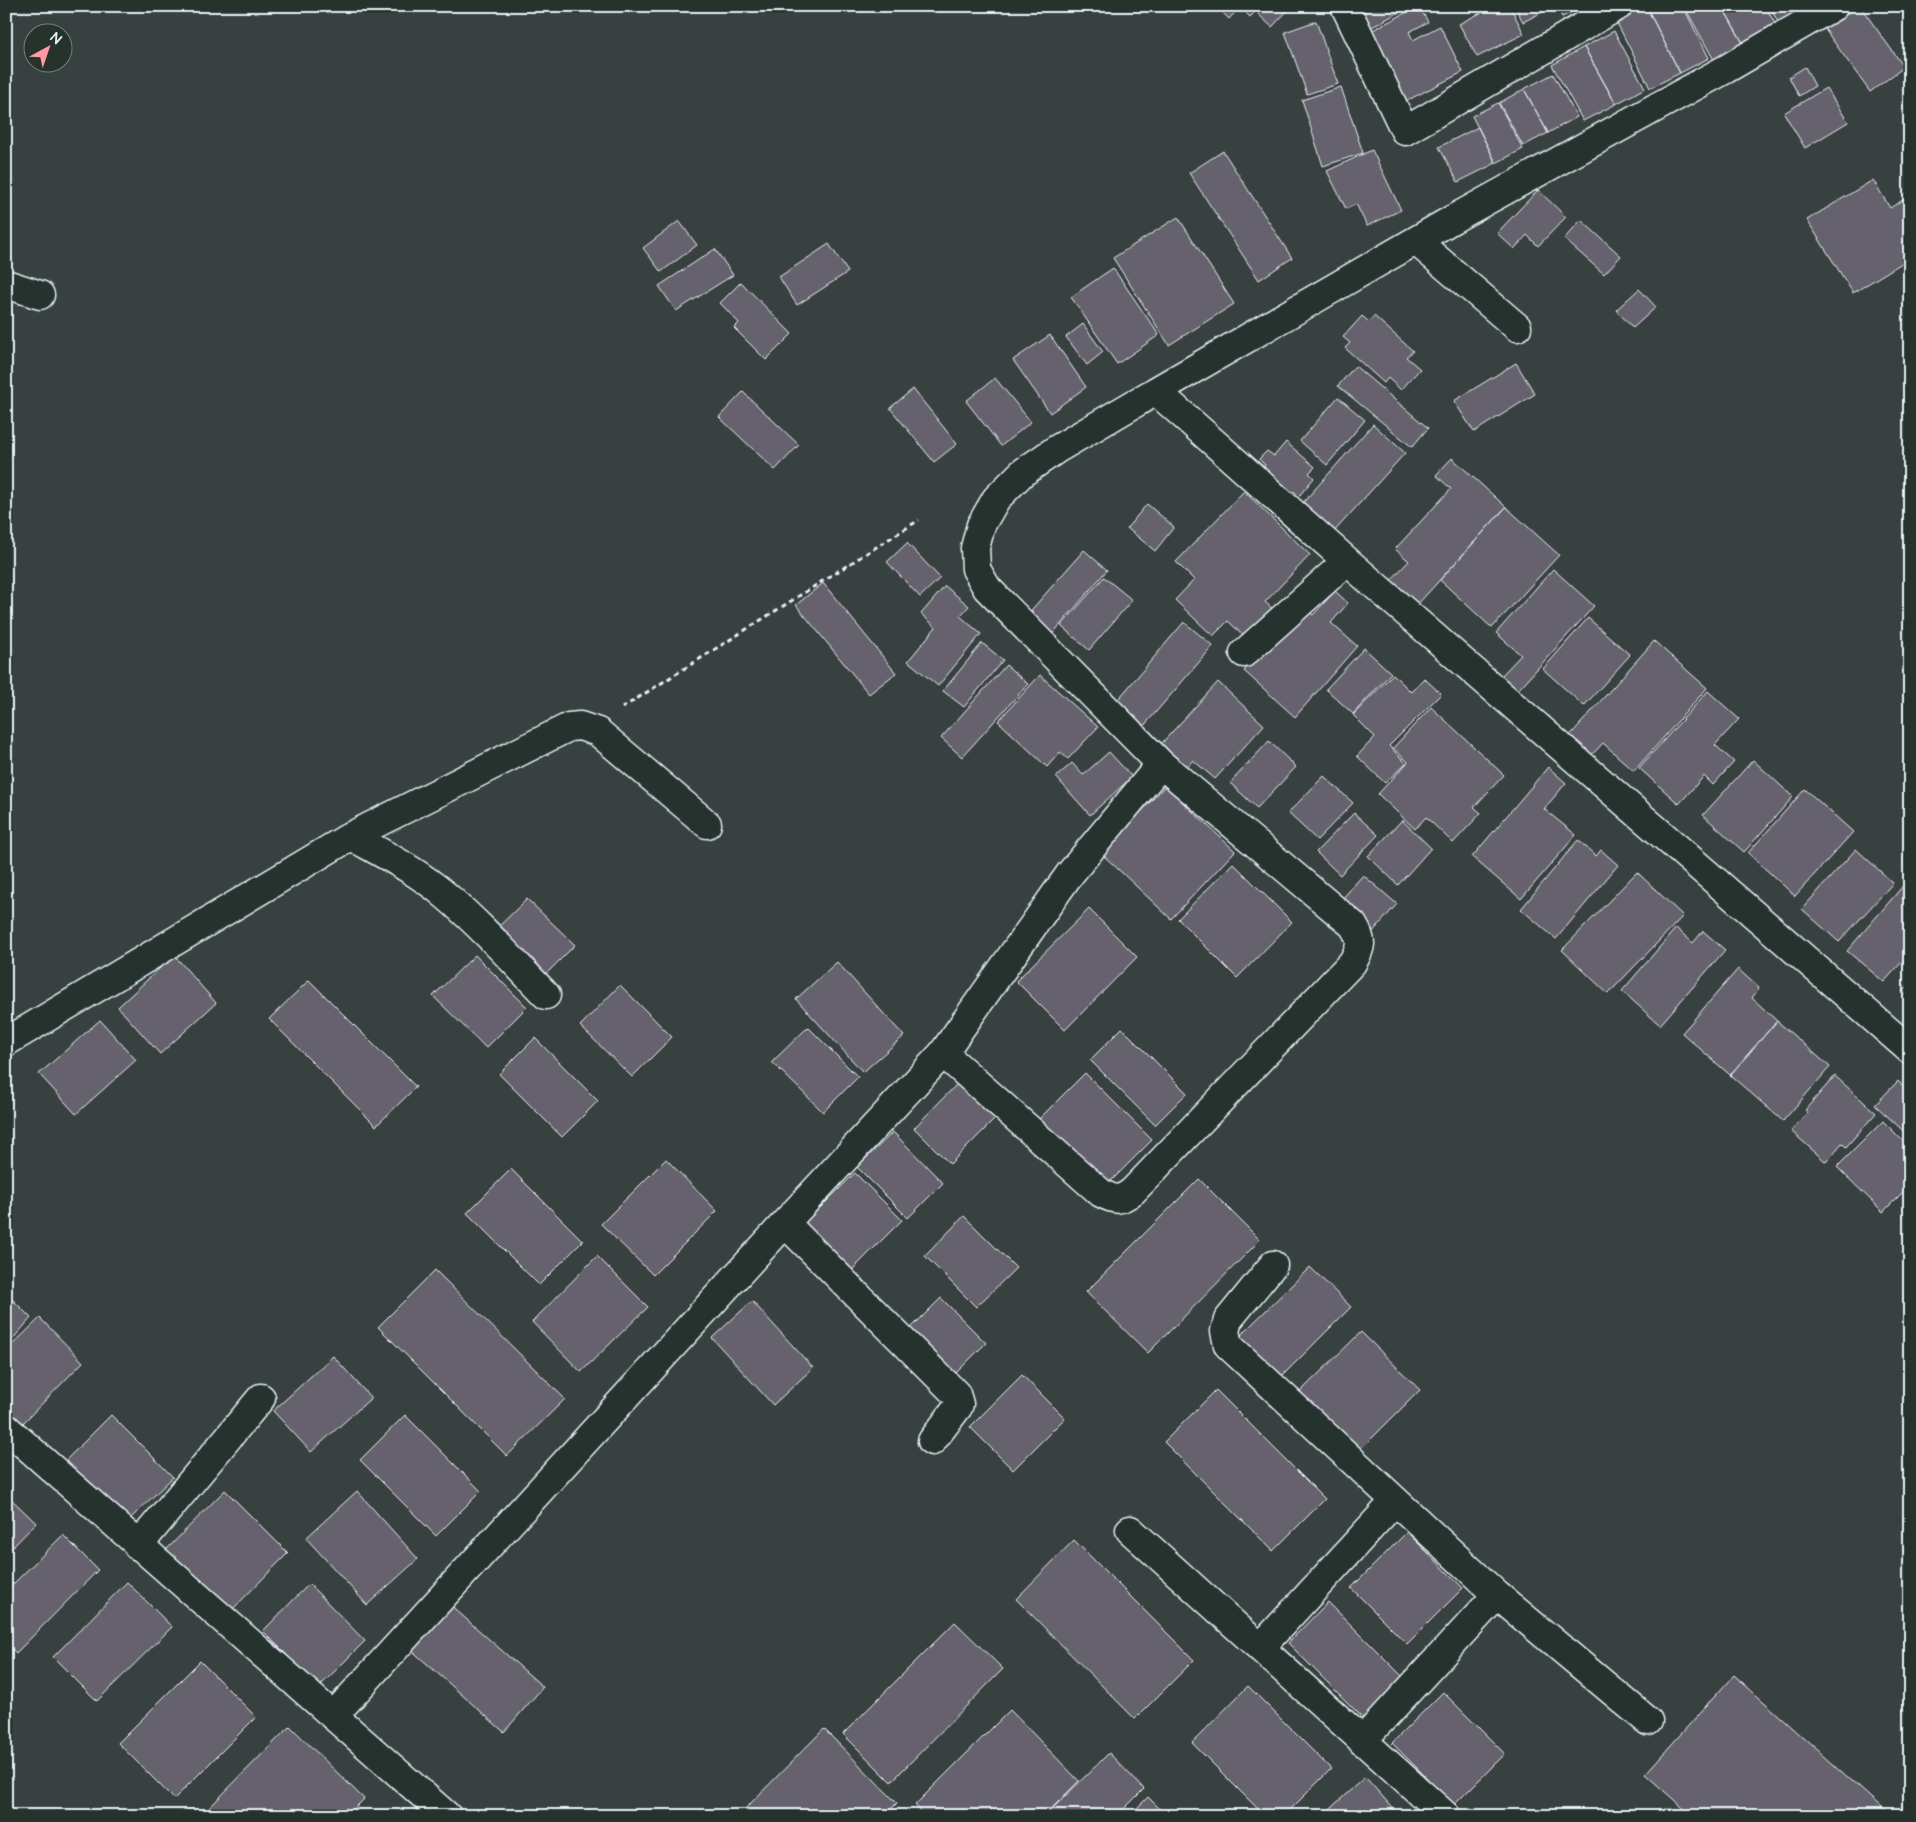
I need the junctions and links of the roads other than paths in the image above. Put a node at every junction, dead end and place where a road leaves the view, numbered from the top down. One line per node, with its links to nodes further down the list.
1 (1345, 6): 2 (street)
2 (1618, 6)
3 (1834, 6): 4 (street)
4 (1416, 241): 7 (street); 8 (street)
5 (6, 284): 6 (street)
6 (40, 295)
7 (1516, 327)
8 (1156, 391): 9 (street); 11 (street)
9 (1347, 562): 10 (street); 16 (street)
10 (1244, 653)
11 (1161, 764): 17 (street); 17 (street)
12 (707, 824): 13 (street)
13 (351, 836): 14 (street); 15 (street)
14 (546, 995)
15 (6, 1042)
16 (1910, 1050)
17 (943, 1054): 18 (street)
18 (785, 1223): 22 (street); 28 (street)
19 (1273, 1265): 23 (street)
20 (261, 1398): 25 (street)
21 (6, 1428): 25 (street)
22 (932, 1441)
23 (1395, 1501): 26 (street); 27 (street)
24 (1130, 1530): 27 (street)
25 (138, 1546): 28 (street)
26 (1497, 1595): 29 (street); 30 (street)
27 (1260, 1648): 30 (street)
28 (333, 1716): 31 (street)
29 (1648, 1721)
30 (1362, 1741): 32 (street)
31 (447, 1816)
32 (1446, 1816)

